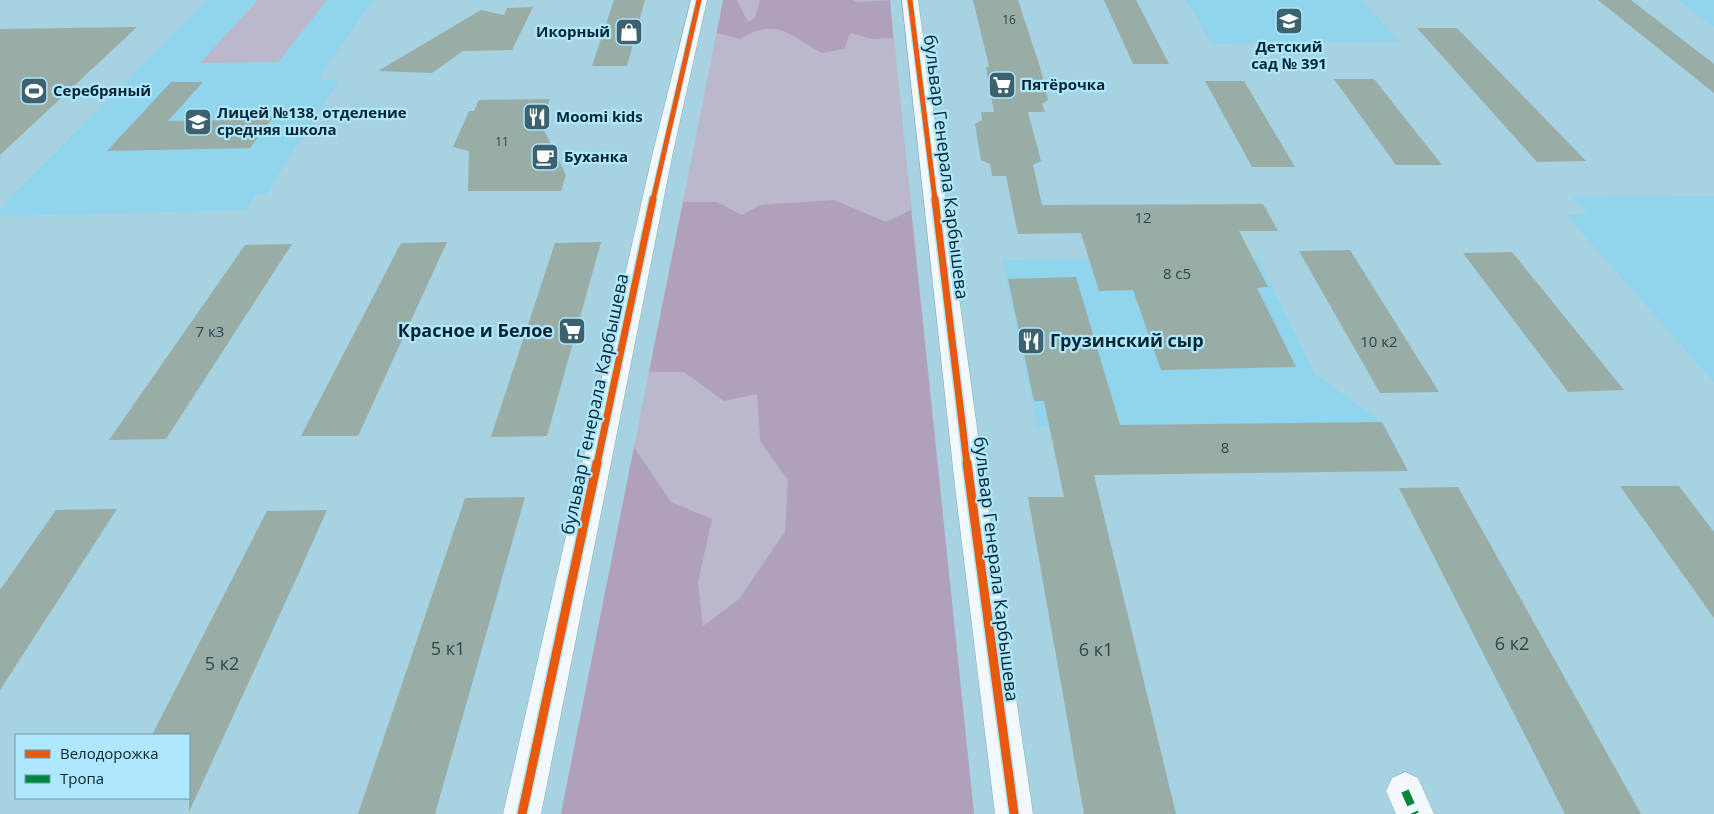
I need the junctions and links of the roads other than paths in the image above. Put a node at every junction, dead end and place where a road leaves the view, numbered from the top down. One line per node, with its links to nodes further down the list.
1 (699, 0): 3 (street, бульвар Генерала Карбышева)
2 (910, 0): 4 (street, бульвар Генерала Карбышева)
3 (522, 814)
4 (1014, 814)

